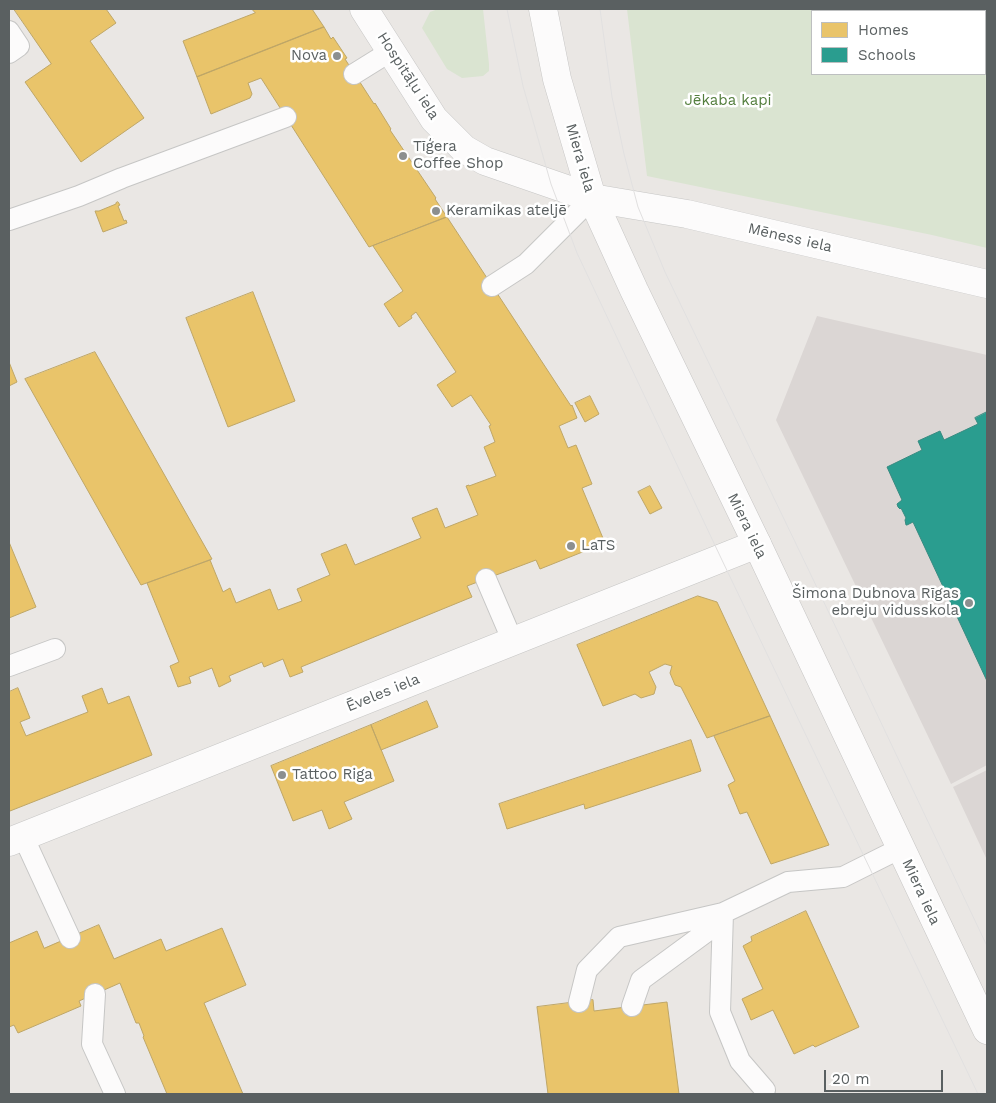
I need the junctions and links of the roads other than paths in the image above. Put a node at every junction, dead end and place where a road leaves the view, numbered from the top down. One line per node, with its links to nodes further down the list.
1 (364, 9): 4 (street, Hospitāļu iela)
2 (543, 9): 8 (street, Miera iela)
3 (9, 32): 5 (lane)
4 (391, 51): 6 (lane); 8 (street, Hospitāļu iela)
5 (9, 53)
6 (354, 74)
7 (286, 117): 9 (lane)
8 (592, 198): 10 (street, Mēness iela); 11 (lane); 12 (street, Miera iela)
9 (9, 220)
10 (987, 284)
11 (492, 286)
12 (756, 544): 14 (street, Ēveles iela); 18 (street, Miera iela)
13 (486, 579): 14 (lane)
14 (513, 642): 17 (street, Ēveles iela)
15 (55, 649): 16 (lane)
16 (9, 666)
17 (16, 839): 20 (lane)
18 (901, 848): 19 (lane); 24 (street, Miera iela)
19 (723, 913): 22 (lane); 23 (lane); 25 (lane)
20 (70, 938)
21 (94, 994): 26 (lane)
22 (579, 1002)
23 (632, 1006)
24 (987, 1030)
25 (765, 1090)
26 (115, 1094)

